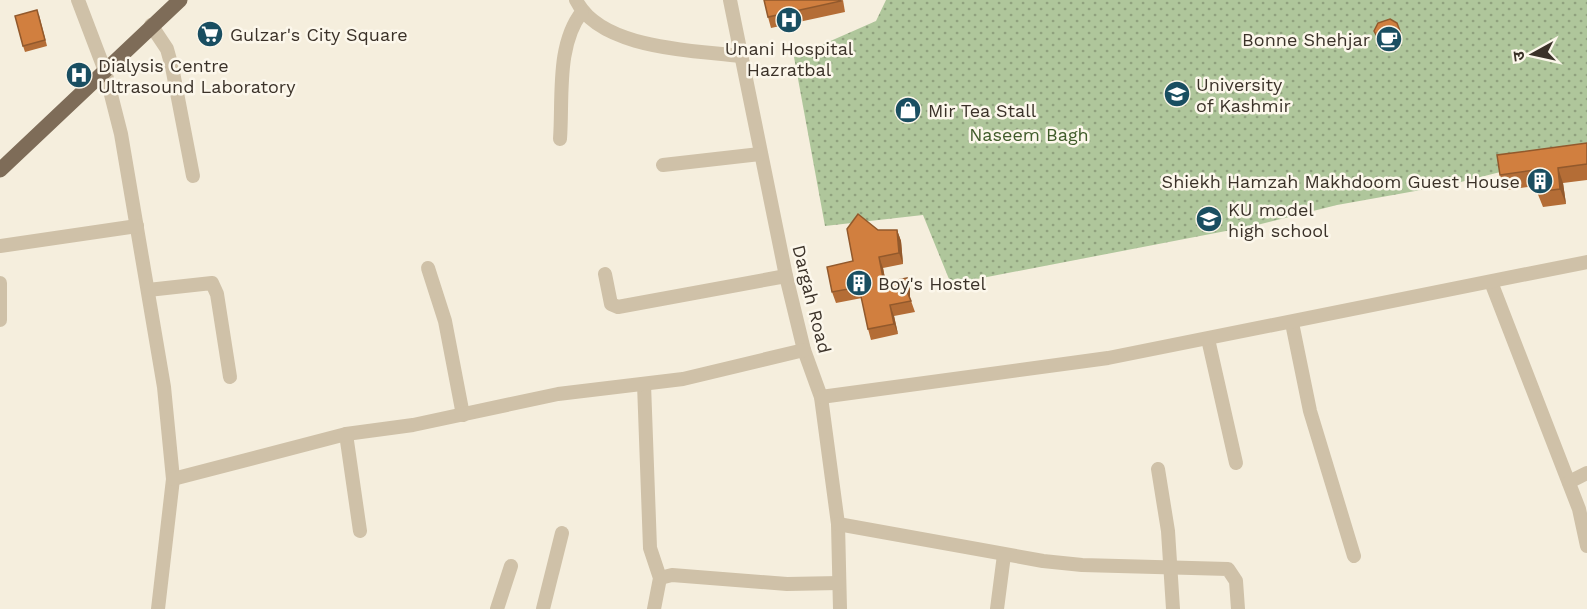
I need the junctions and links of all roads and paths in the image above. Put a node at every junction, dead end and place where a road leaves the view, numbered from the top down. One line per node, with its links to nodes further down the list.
1 (78, 0): 7 (street)
2 (180, 0): 5 (main road)
3 (730, 0): 6 (street, Dargah Road)
4 (579, 6): 6 (street); 8 (street)
5 (151, 25): 7 (main road); 12 (street)
6 (740, 56): 9 (street, Dargah Road)
7 (105, 70): 11 (main road); 13 (street)
8 (560, 139)
9 (760, 154): 10 (street); 18 (street, Dargah Road)
10 (663, 165)
11 (0, 170)
12 (193, 176)
13 (137, 226): 14 (street); 21 (street)
14 (0, 246)
15 (1587, 262): 19 (street)
16 (428, 268): 29 (street)
17 (605, 274): 18 (street)
18 (786, 276): 25 (street, Dargah Road)
19 (1491, 282): 23 (street); 35 (street)
20 (0, 283): 22 (street)
21 (148, 291): 26 (street); 34 (street)
22 (0, 320)
23 (1292, 323): 24 (street); 41 (street)
24 (1208, 339): 28 (street); 31 (street)
25 (804, 350): 27 (street); 28 (street, Dargah Road)
26 (230, 377)
27 (644, 384): 29 (street); 44 (street)
28 (821, 397): 36 (street, Dargah Road)
29 (463, 415): 30 (street)
30 (346, 434): 34 (street); 37 (street)
31 (1236, 463)
32 (1158, 469): 43 (street)
33 (1587, 473): 35 (street)
34 (173, 479): 46 (street)
35 (1569, 482): 39 (street)
36 (838, 524): 40 (street); 45 (street, Dargah Road)
37 (360, 531)
38 (562, 533): 48 (street)
39 (1587, 546)
40 (1004, 555): 43 (street); 51 (street)
41 (1354, 556)
42 (511, 566): 47 (street)
43 (1170, 567): 52 (street); 53 (street)
44 (660, 578): 45 (street); 49 (street)
45 (839, 583): 50 (street, Dargah Road)
46 (158, 609)
47 (497, 609)
48 (543, 609)
49 (654, 609)
50 (840, 609)
51 (996, 609)
52 (1173, 609)
53 (1238, 609)

